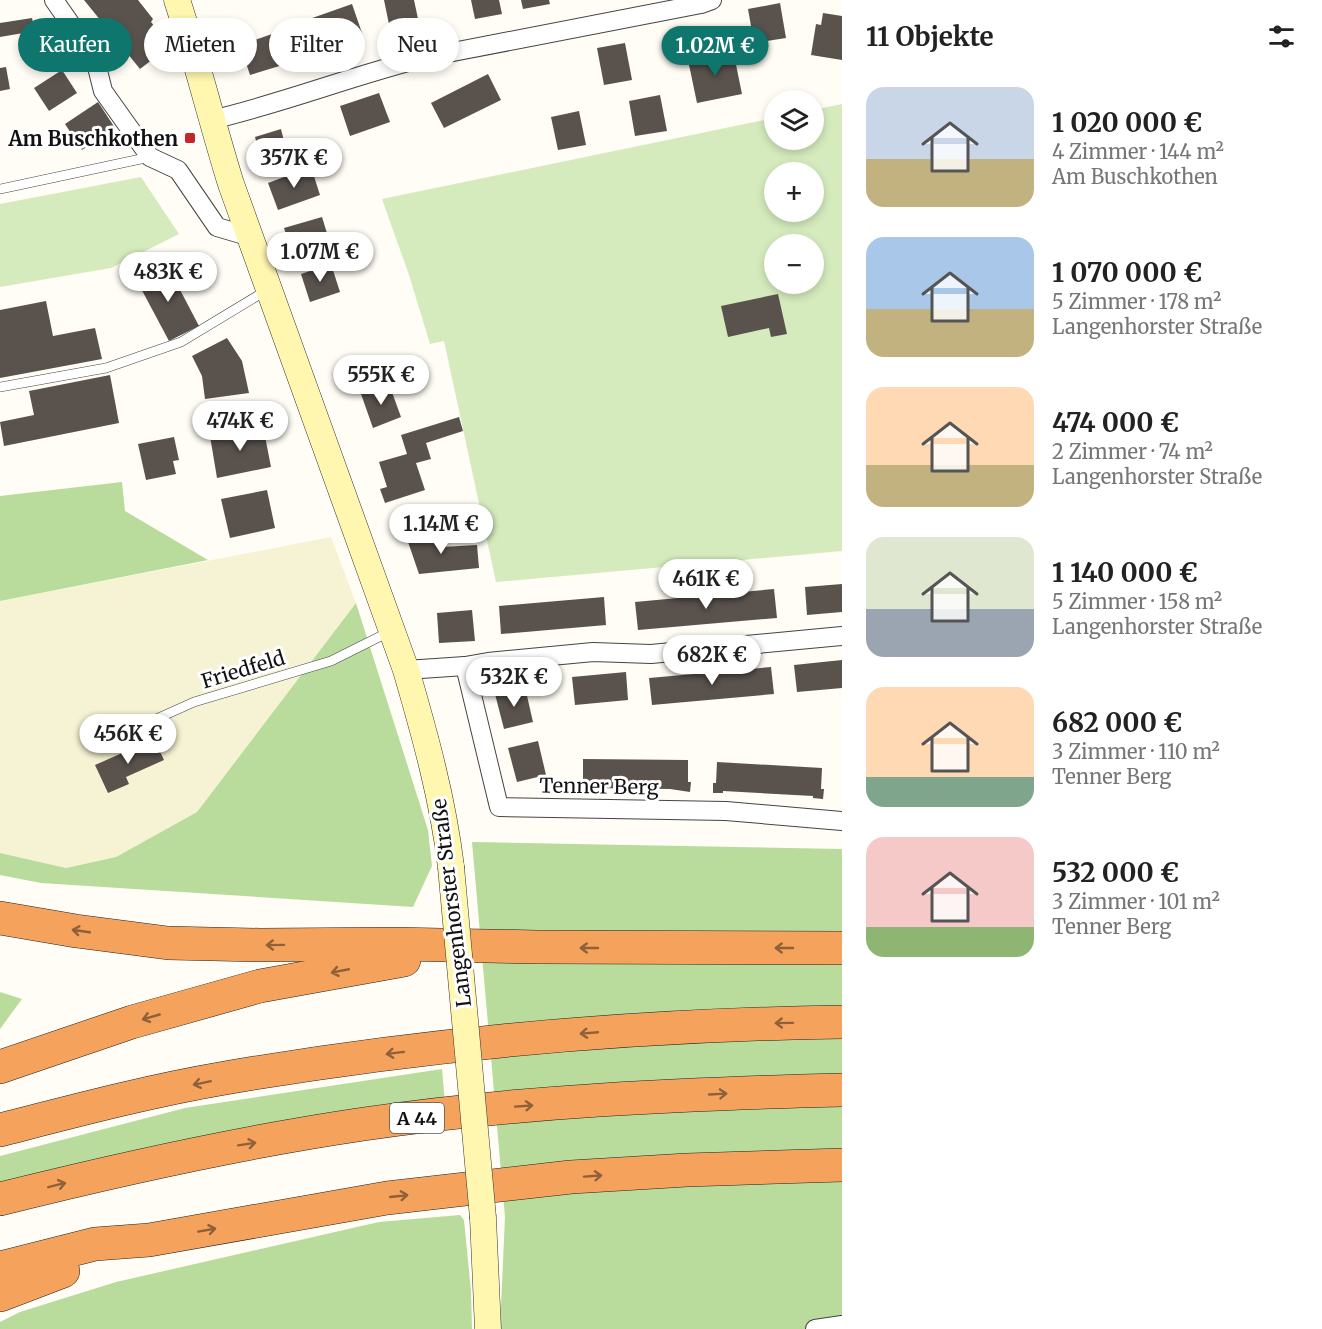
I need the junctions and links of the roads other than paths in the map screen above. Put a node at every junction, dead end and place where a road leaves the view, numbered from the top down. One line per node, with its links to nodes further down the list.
1 (54, 0): 5 (street)
2 (177, 0): 4 (street, Langenhorster Straße)
3 (712, 0): 4 (street)
4 (211, 120): 7 (street, Langenhorster Straße)
5 (150, 156): 6 (lane); 7 (street)
6 (0, 189)
7 (251, 237): 8 (street, Langenhorster Straße)
8 (269, 288): 9 (lane); 10 (street, Langenhorster Straße)
9 (0, 387)
10 (391, 631): 13 (street, Langenhorster Straße); 14 (lane, Friedfeld)
11 (842, 636): 12 (street)
12 (465, 666): 13 (street); 15 (street, Tenner Berg)
13 (406, 670): 29 (street, Langenhorster Straße, bridge)
14 (105, 742)
15 (842, 821)
16 (0, 918): 17 (highway, one-way to 16)
17 (537, 947): 18 (highway, one-way to 17); 20 (highway, one-way to 20)
18 (842, 948)
19 (842, 1022): 22 (highway, one-way to 22)
20 (0, 1067)
21 (842, 1090): 24 (highway, A 44, one-way to 21)
22 (0, 1130)
23 (842, 1165): 25 (highway, one-way to 23)
24 (0, 1199)
25 (149, 1240): 26 (highway); 27 (highway)
26 (0, 1268)
27 (0, 1295)
28 (842, 1325): 30 (street)
29 (488, 1329)
30 (816, 1329)

